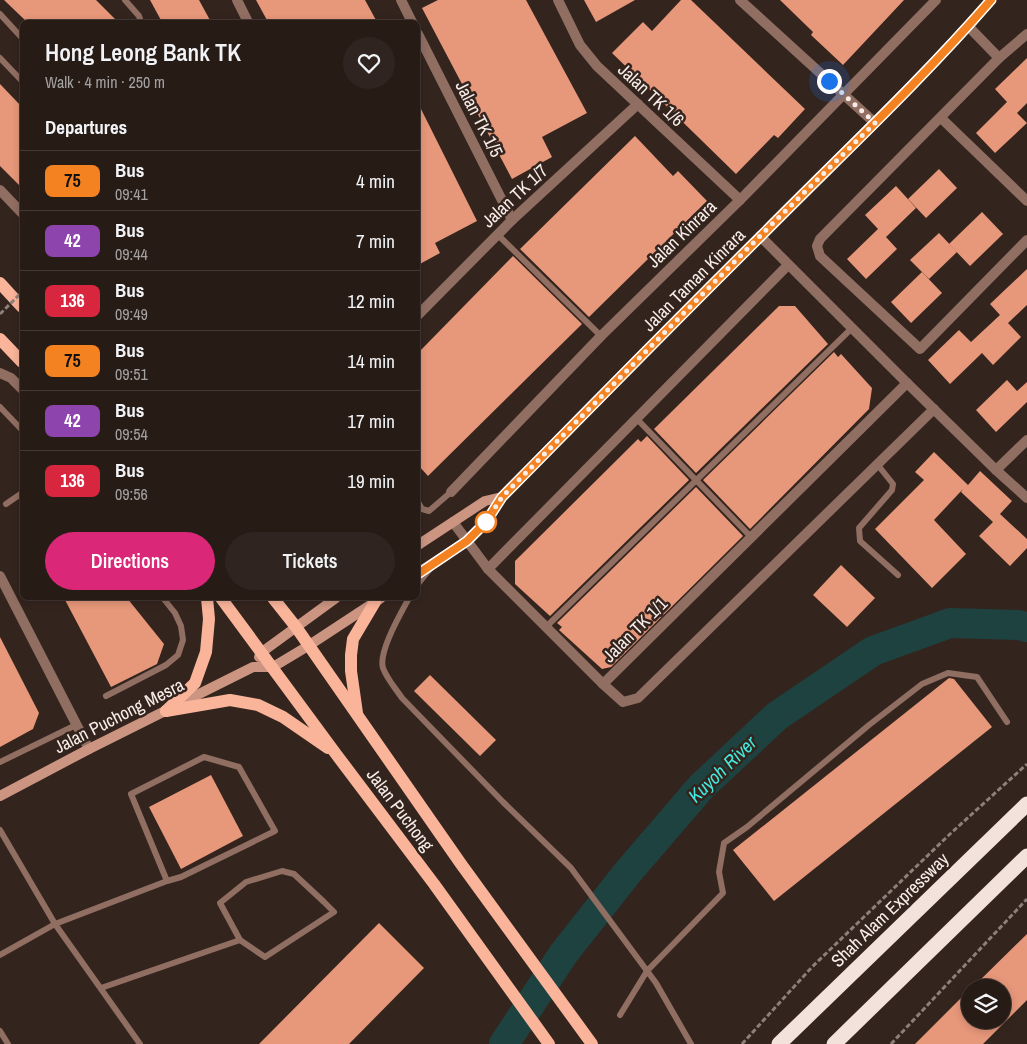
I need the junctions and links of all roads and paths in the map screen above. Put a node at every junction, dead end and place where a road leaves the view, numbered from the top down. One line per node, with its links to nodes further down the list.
1 (125, 0): 9 (lane)
2 (237, 0): 10 (street)
3 (400, 0): 11 (street)
4 (558, 0): 20 (street, Jalan TK 1/6)
5 (741, 0): 19 (street)
6 (936, 0): 19 (street, Jalan Kinrara)
7 (991, 0): 12 (street, Jalan Taman Kinrara)
8 (0, 14): 14 (lane)
9 (140, 20)
10 (247, 20)
11 (411, 20)
12 (968, 26): 17 (street); 22 (street, Jalan Taman Kinrara)
13 (1027, 34): 17 (street)
14 (20, 36)
15 (420, 38): 27 (street, Jalan TK 1/5)
16 (0, 58): 18 (lane)
17 (1000, 58): 21 (street)
18 (20, 79)
19 (843, 94): 22 (street); 24 (street, Jalan Kinrara)
20 (638, 104): 24 (street, Jalan TK 1/6); 27 (street, Jalan TK 1/7)
21 (941, 118): 25 (street); 30 (street)
22 (875, 123): 29 (street, Jalan Taman Kinrara)
23 (0, 190): 26 (street)
24 (740, 200): 38 (street, Jalan Kinrara)
25 (1027, 201)
26 (20, 211)
27 (512, 220): 28 (street, Jalan TK 1/7)
28 (497, 234): 35 (street, Jalan TK 1/7); 38 (lane)
29 (760, 236): 31 (street); 54 (street, Jalan Taman Kinrara)
30 (1027, 240)
31 (788, 265): 37 (street); 46 (street)
32 (0, 282): 34 (main road)
33 (20, 294): 36 (path, bridge)
34 (20, 305)
35 (420, 313)
36 (0, 314)
37 (852, 328): 42 (street); 51 (lane)
38 (601, 336): 52 (street, Jalan Kinrara)
39 (0, 339): 40 (main road)
40 (20, 360)
41 (0, 373): 43 (street)
42 (907, 383): 45 (street); 59 (street, Jalan TK 1/1)
43 (20, 387)
44 (0, 407): 47 (lane)
45 (934, 409): 49 (street, Jalan TK 1/1); 50 (street)
46 (636, 418): 51 (lane); 63 (street)
47 (20, 428)
48 (1027, 440): 50 (street)
49 (877, 464): 65 (lane); 81 (street, Jalan TK 1/1)
50 (996, 470): 55 (street)
51 (696, 480): 59 (lane); 76 (lane)
52 (451, 492): 57 (lane)
53 (20, 494): 56 (lane)
54 (502, 497): 58 (street, Jalan Taman Kinrara); 60 (street, Jalan Taman Kinrara)
55 (1027, 498)
56 (6, 504)
57 (420, 506)
58 (453, 522): 60 (street); 61 (street, Jalan Taman Kinrara)
59 (751, 537): 81 (street, Jalan TK 1/1)
60 (467, 541): 62 (street, Jalan Taman Kinrara); 63 (street)
61 (420, 544)
62 (435, 562): 64 (street, Jalan Taman Kinrara); 67 (lane)
63 (488, 569): 76 (street)
64 (420, 573)
65 (898, 575)
66 (0, 576): 86 (street)
67 (420, 581)
68 (165, 600): 82 (lane)
69 (207, 600): 83 (main road)
70 (223, 600): 78 (main road, Jalan Puchong)
71 (276, 600): 75 (main road, Jalan Puchong)
72 (333, 600): 75 (street)
73 (378, 600): 77 (street); 84 (main road)
74 (408, 600): 101 (lane)
75 (296, 627): 77 (main road, Jalan Puchong); 78 (street)
76 (546, 627): 81 (street)
77 (308, 646): 80 (street); 84 (main road, Jalan Puchong)
78 (262, 652): 79 (street); 80 (main road, Jalan Puchong)
79 (253, 667): 80 (street); 83 (street, Jalan Puchong Mesra)
80 (273, 667): 88 (main road, Jalan Puchong)
81 (603, 684)
82 (106, 696)
83 (166, 711): 87 (street, Jalan Puchong Mesra); 88 (main road)
84 (357, 716): 108 (main road, Jalan Puchong)
85 (1007, 722): 101 (lane)
86 (76, 725): 87 (street); 89 (lane)
87 (89, 749): 91 (street, Jalan Puchong Mesra)
88 (336, 754): 107 (main road, Jalan Puchong)
89 (0, 762)
90 (1027, 764): 110 (path)
91 (0, 796)
92 (1027, 804): 111 (highway, Shah Alam Expressway)
93 (0, 830): 94 (lane)
94 (3, 841): 98 (lane)
95 (1027, 856): 112 (highway)
96 (167, 881): 96 (lane); 98 (lane)
97 (1027, 899): 113 (path)
98 (56, 924): 100 (lane); 102 (lane)
99 (240, 940): 99 (lane); 102 (lane)
100 (0, 955)
101 (647, 971): 103 (lane); 109 (lane)
102 (102, 988): 106 (lane)
103 (620, 1015)
104 (0, 1031): 105 (lane)
105 (8, 1044)
106 (140, 1044)
107 (549, 1044)
108 (592, 1044)
109 (691, 1044)
110 (742, 1044)
111 (779, 1044)
112 (834, 1044)
113 (891, 1044)

